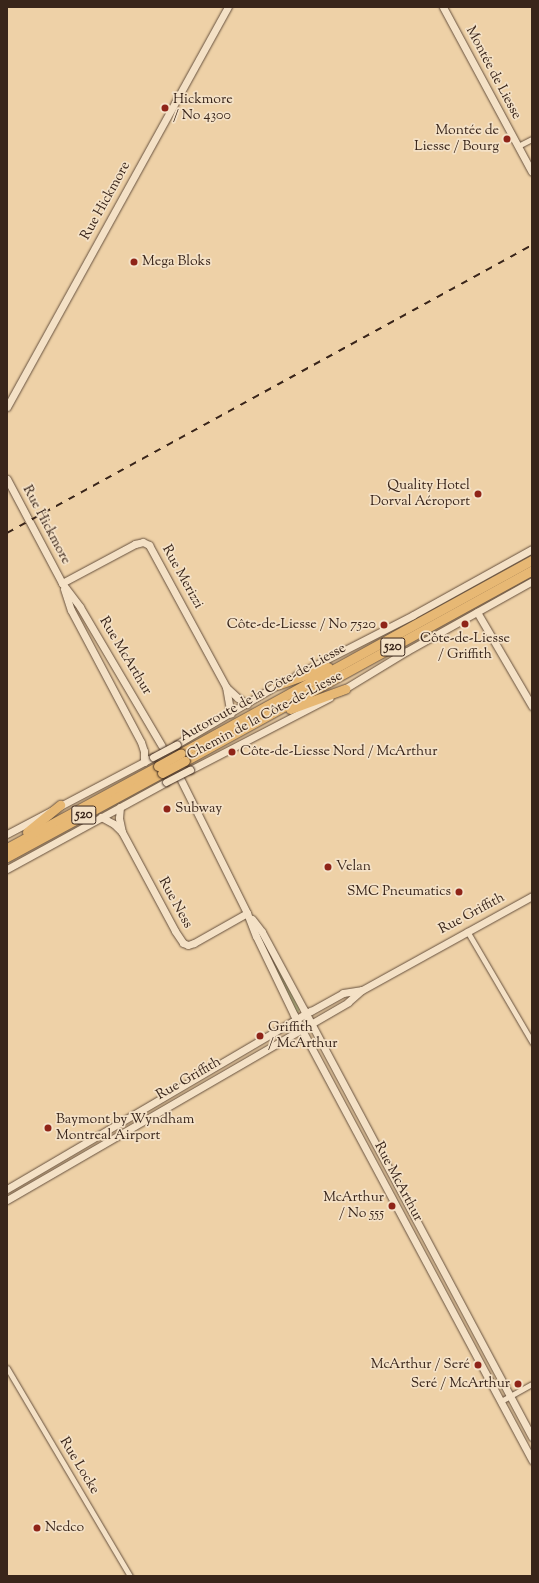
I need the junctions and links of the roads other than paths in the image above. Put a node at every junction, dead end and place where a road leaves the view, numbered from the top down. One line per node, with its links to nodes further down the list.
1 (228, 7): 6 (street, Rue Hickmore)
2 (443, 7): 4 (street, Montée de Liesse)
3 (532, 139): 4 (street)
4 (518, 146): 5 (street, Montée de Liesse)
5 (532, 172)
6 (7, 407)
7 (7, 479): 12 (street, Rue Hickmore)
8 (532, 549): 15 (street, Chemin de la Côte-de-Liesse)
9 (532, 560): 14 (highway, Autoroute de la Côte-de-Liesse / 520)
10 (532, 570): 21 (highway, Autoroute de la Côte-de-Liesse / 520)
11 (532, 581): 13 (street, Chemin de la Côte-de-Liesse)
12 (62, 583): 16 (street, Rue Merizzi); 22 (street, Rue McArthur); 24 (street)
13 (477, 612): 17 (street, Chemin de la Côte-de-Liesse); 19 (street)
14 (370, 650): 15 (highway); 23 (highway, Autoroute de la Côte-de-Liesse / 520)
15 (277, 685): 18 (street, Chemin de la Côte-de-Liesse)
16 (226, 687): 18 (street, Rue Merizzi); 20 (street, Rue Merizzi)
17 (345, 688): 21 (highway); 28 (street, Chemin de la Côte-de-Liesse, bridge)
18 (247, 704): 20 (street, Chemin de la Côte-de-Liesse)
19 (532, 706)
20 (230, 714): 24 (street, Chemin de la Côte-de-Liesse, bridge)
21 (253, 724): 23 (highway, Autoroute de la Côte-de-Liesse / 520)
22 (162, 746)
23 (183, 757): 25 (highway, Autoroute de la Côte-de-Liesse / 520, bridge)
24 (144, 762): 27 (street, Chemin de la Côte-de-Liesse)
25 (160, 769): 32 (highway, Autoroute de la Côte-de-Liesse / 520); 33 (highway, Autoroute de la Côte-de-Liesse / 520)
26 (181, 780): 36 (street, Rue McArthur)
27 (60, 805): 31 (street, Chemin de la Côte-de-Liesse); 32 (highway)
28 (120, 807): 29 (street, Chemin de la Côte-de-Liesse); 30 (street, Rue Ness)
29 (101, 817): 30 (street, Rue Ness); 34 (street, Chemin de la Côte-de-Liesse)
30 (122, 832): 36 (street, Rue Ness)
31 (7, 834)
32 (9, 847)
33 (7, 857)
34 (7, 868)
35 (532, 896): 37 (street, Rue Griffith)
36 (247, 913): 39 (street, Rue McArthur); 40 (street, Rue McArthur)
37 (467, 931): 38 (street, Rue Griffith); 43 (street)
38 (362, 990): 39 (street, Rue Griffith); 41 (street, Rue Griffith)
39 (306, 1014): 40 (street, Rue Griffith); 41 (street, Rue McArthur)
40 (297, 1020): 42 (street, Rue McArthur); 44 (street, Rue Griffith)
41 (311, 1024): 42 (street, Rue Griffith); 51 (street, Rue McArthur)
42 (302, 1029): 45 (street, Rue Griffith); 52 (street, Rue McArthur)
43 (532, 1042)
44 (49, 1164): 45 (street); 46 (street, Rue Griffith)
45 (54, 1172): 47 (street, Rue Griffith)
46 (10, 1187): 47 (street)
47 (17, 1194): 48 (street, Rue Griffith)
48 (7, 1200)
49 (7, 1368): 55 (street, Rue Locke)
50 (532, 1384): 51 (street)
51 (511, 1396): 52 (street); 53 (street, Rue McArthur)
52 (501, 1401): 54 (street, Rue McArthur)
53 (532, 1437)
54 (532, 1460)
55 (130, 1576)

